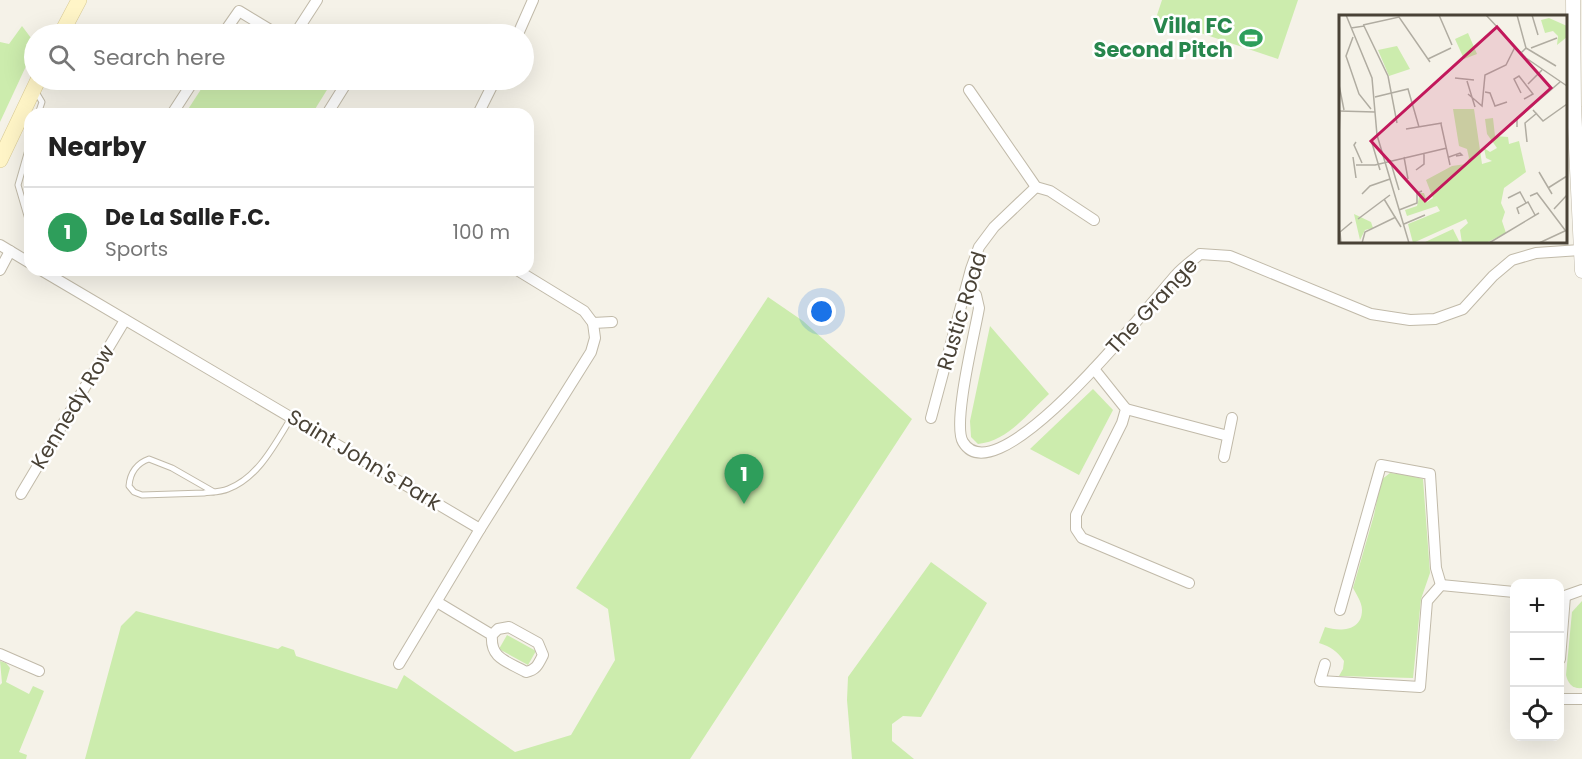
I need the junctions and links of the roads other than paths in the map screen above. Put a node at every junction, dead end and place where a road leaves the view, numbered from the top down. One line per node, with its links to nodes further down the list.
1 (79, 0): 5 (main road)
2 (317, 0): 8 (street)
3 (533, 0): 9 (street)
4 (1573, 0): 28 (street)
5 (66, 24)
6 (230, 24): 7 (street)
7 (261, 24)
8 (301, 24)
9 (522, 24)
10 (33, 90): 16 (main road)
11 (38, 90): 17 (lane)
12 (188, 90): 18 (street)
13 (342, 90): 19 (street)
14 (490, 90): 20 (street)
15 (969, 90): 24 (street)
16 (25, 108)
17 (40, 108)
18 (176, 108)
19 (331, 108)
20 (481, 108)
21 (24, 109): 22 (main road)
22 (0, 160)
23 (24, 164): 25 (lane)
24 (1035, 187): 26 (street); 34 (street, Rustic Road)
25 (24, 206)
26 (1094, 220)
27 (5, 248): 29 (street); 30 (street)
28 (1580, 250): 31 (street); 38 (street, The Grange)
29 (24, 259)
30 (0, 270)
31 (1582, 271)
32 (51, 276): 35 (street, Saint John's Park)
33 (527, 276): 37 (street)
34 (967, 285): 38 (street, The Grange); 41 (street, Rustic Road)
35 (125, 320): 40 (street, Saint John's Park); 46 (street, Kennedy Row)
36 (612, 322): 37 (street)
37 (593, 323): 47 (street)
38 (1094, 369): 39 (street)
39 (1126, 409): 43 (street); 48 (street)
40 (292, 417): 45 (lane); 47 (street, Saint John's Park)
41 (931, 418)
42 (1232, 418): 43 (street)
43 (1228, 436): 44 (street)
44 (1224, 457)
45 (214, 492): 45 (lane)
46 (21, 494)
47 (480, 530): 53 (street)
48 (1189, 583)
49 (1441, 585): 51 (street); 54 (street); 58 (street)
50 (1582, 590): 52 (street)
51 (1510, 592)
52 (1564, 595)
53 (436, 602): 55 (street); 57 (street)
54 (1340, 610)
55 (492, 635): 55 (street)
56 (0, 654): 59 (street)
57 (399, 664)
58 (1326, 664)
59 (39, 670)
60 (1564, 699): 61 (street)
61 (1582, 699)

